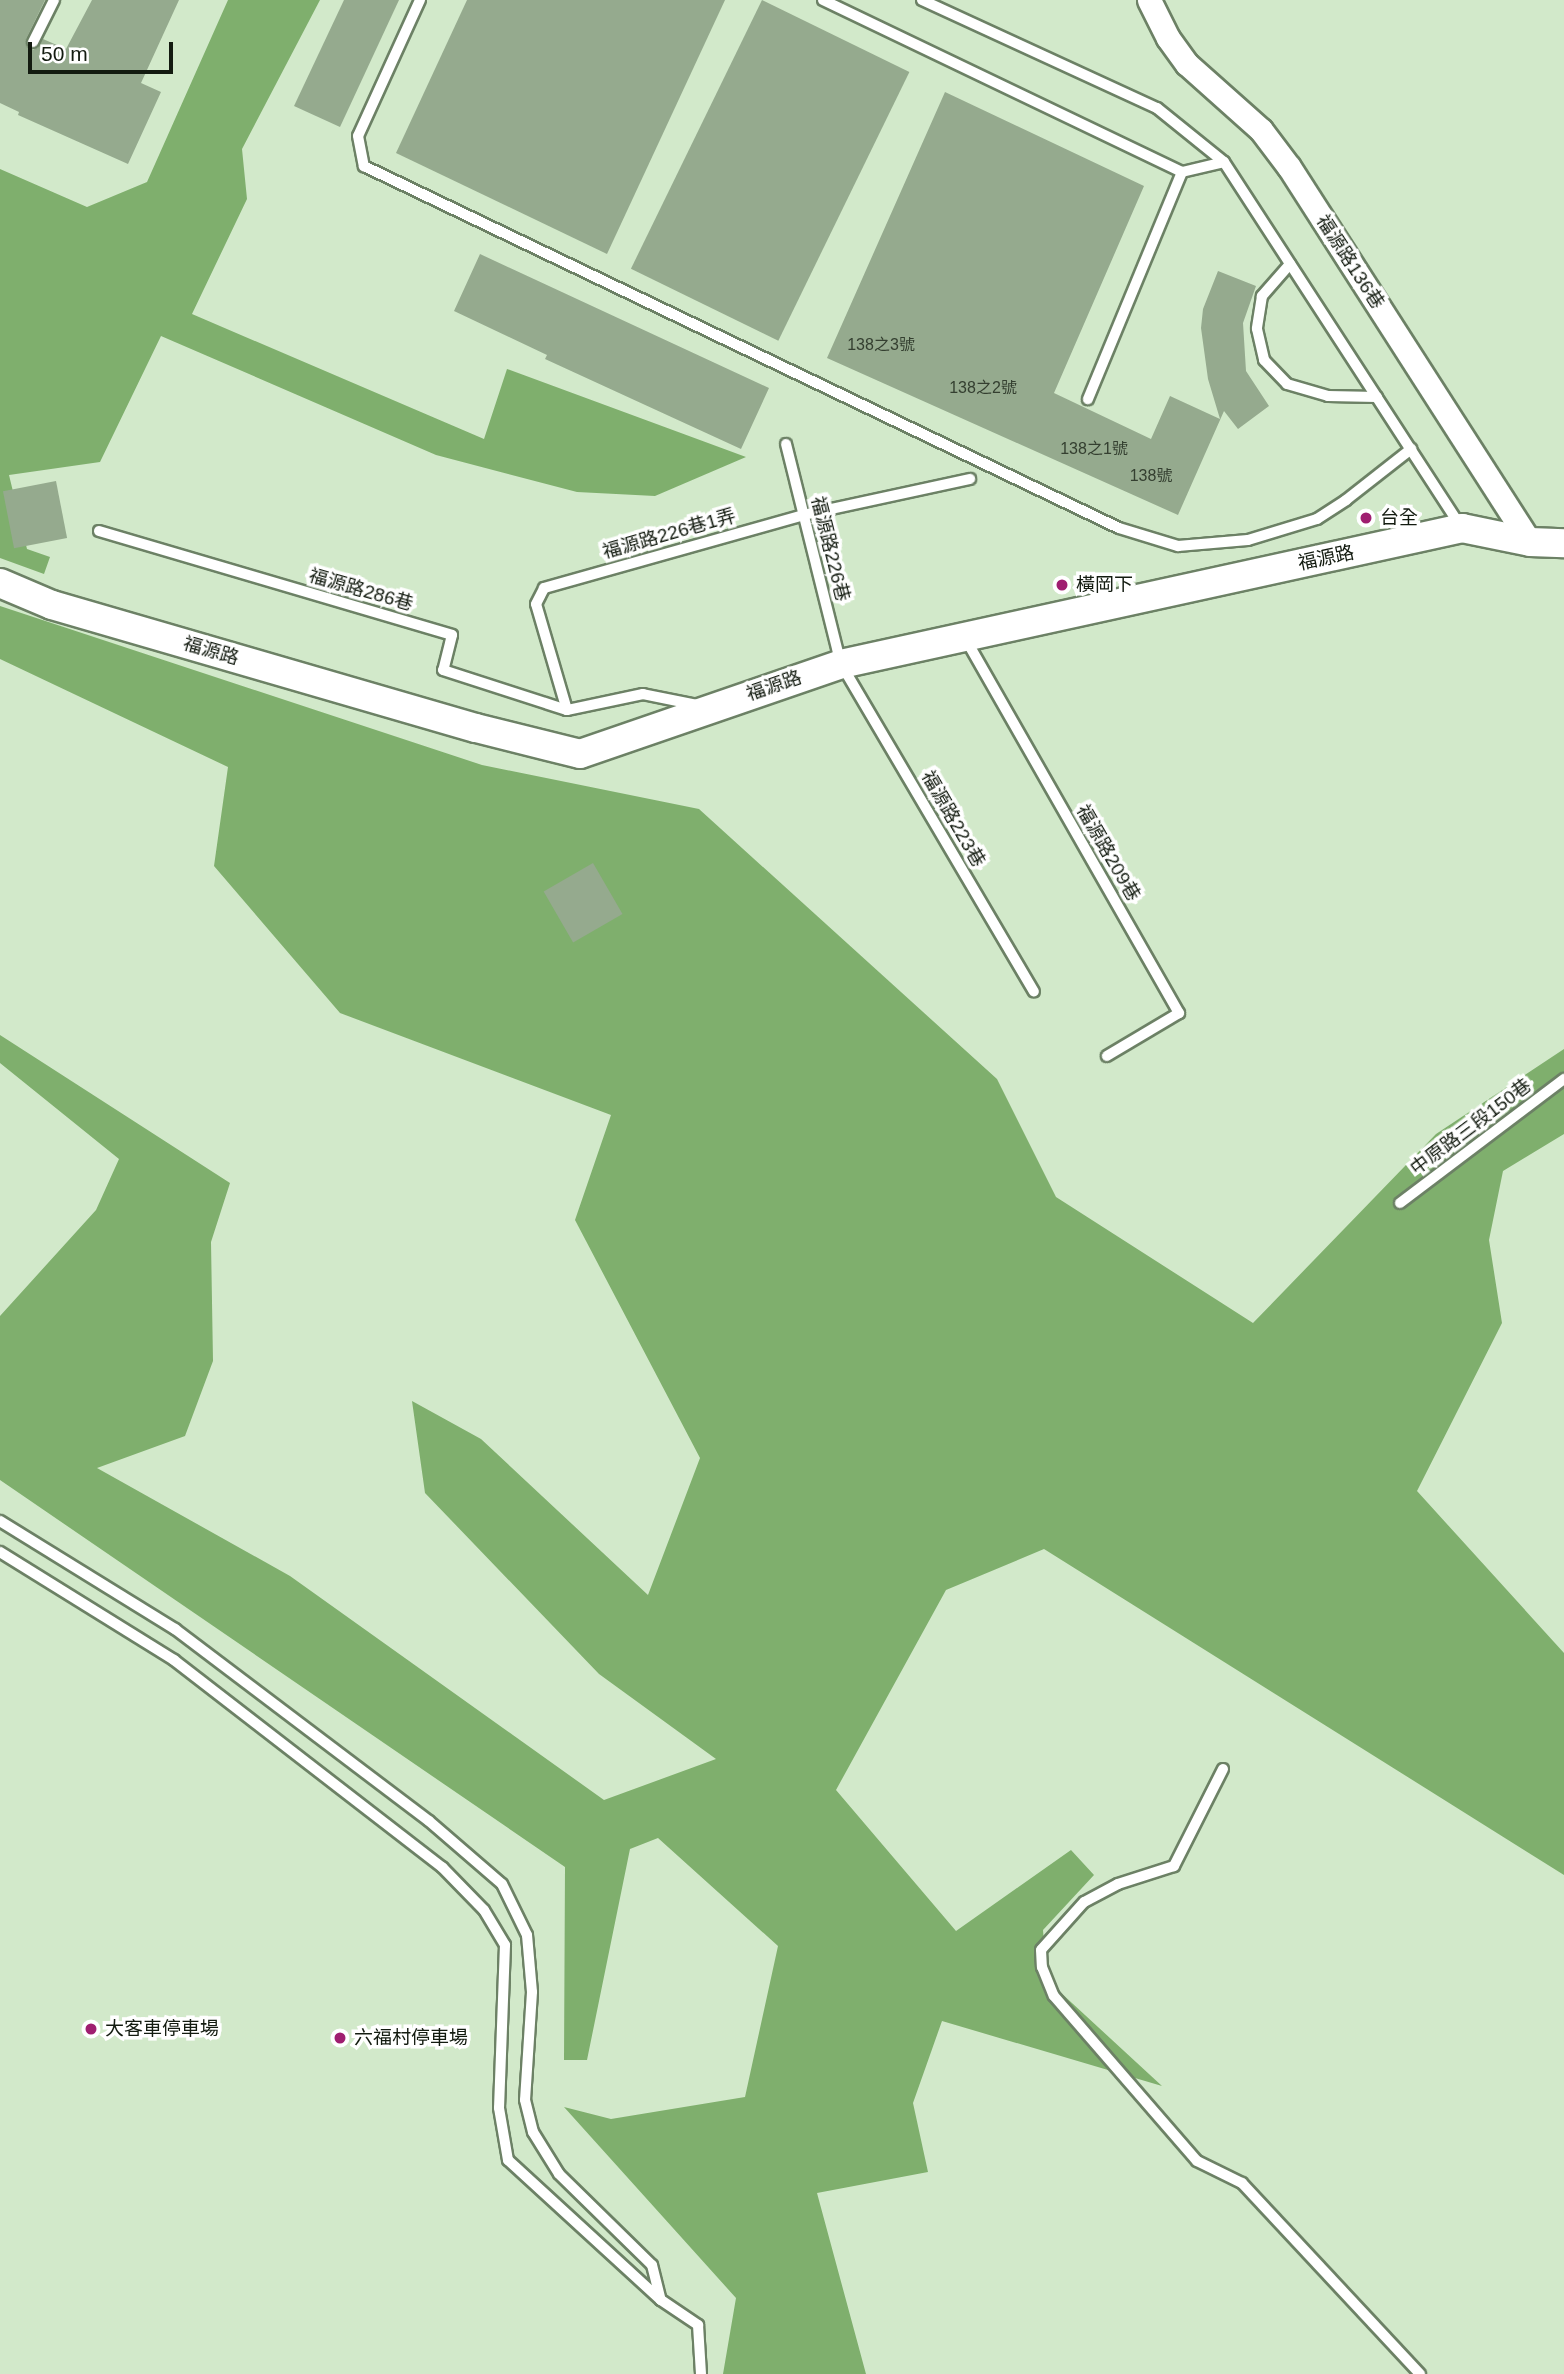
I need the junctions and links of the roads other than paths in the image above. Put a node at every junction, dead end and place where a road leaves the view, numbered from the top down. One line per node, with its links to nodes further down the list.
1 (54, 0): 6 (lane)
2 (420, 0): 13 (lane)
3 (823, 0): 8 (lane)
4 (922, 0): 7 (lane)
5 (1149, 0): 18 (street, 福源路136巷)
6 (33, 42)
7 (1224, 162): 8 (lane); 9 (lane)
8 (1182, 172): 11 (lane)
9 (1290, 264): 10 (lane); 10 (lane)
10 (1377, 397): 13 (lane)
11 (1088, 399)
12 (786, 444): 15 (lane, 福源路226巷)
13 (1410, 449): 16 (lane)
14 (970, 479): 15 (lane, 福源路226巷1弄)
15 (803, 515): 22 (lane, 福源路226巷); 24 (lane, 福源路226巷1弄)
16 (1462, 528): 18 (street, 福源路); 21 (street, 福源路)
17 (99, 531): 24 (lane, 福源路286巷)
18 (1530, 542): 19 (street, 福源路)
19 (1564, 543)
20 (0, 583): 23 (street, 福源路)
21 (965, 638): 22 (street, 福源路); 26 (lane, 福源路209巷)
22 (841, 664): 23 (street, 福源路); 25 (lane, 福源路223巷)
23 (711, 708): 24 (lane)
24 (567, 710)
25 (1034, 991)
26 (1107, 1056)
27 (1564, 1079): 28 (lane, 中原路三段150巷)
28 (1400, 1203)
29 (0, 1521): 32 (lane)
30 (0, 1552): 32 (lane)
31 (1223, 1769): 34 (lane)
32 (661, 2300): 33 (lane)
33 (701, 2374)
34 (1420, 2374)

